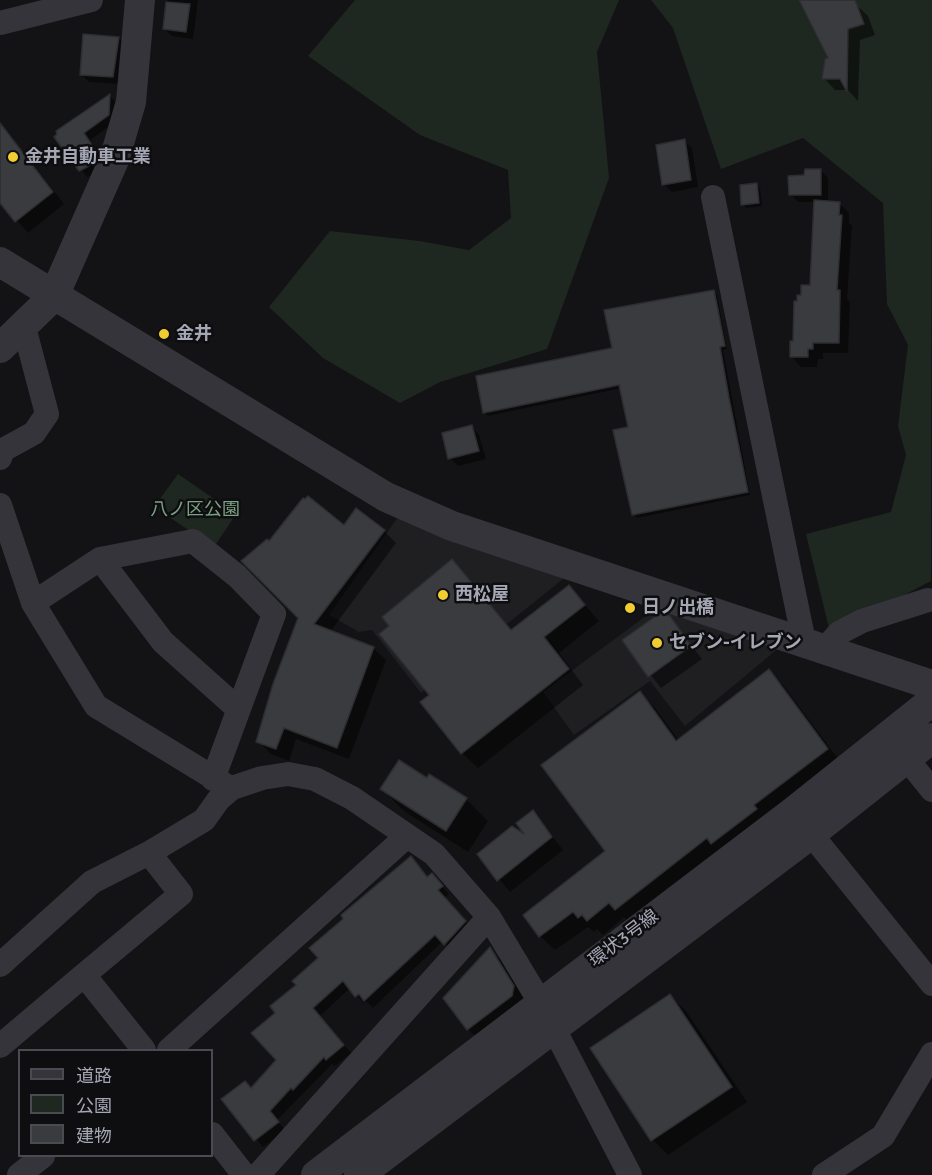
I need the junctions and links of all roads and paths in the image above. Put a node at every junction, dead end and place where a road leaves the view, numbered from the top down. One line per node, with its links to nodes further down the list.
1 (91, 0): 3 (street)
2 (140, 0): 6 (street)
3 (0, 23)
4 (713, 197): 14 (street)
5 (0, 262): 6 (street)
6 (54, 296): 7 (street); 14 (street)
7 (24, 327): 8 (street); 9 (street)
8 (0, 348)
9 (0, 458)
10 (0, 505): 13 (street)
11 (100, 559): 13 (street); 17 (street); 17 (street)
12 (931, 596): 14 (street)
13 (33, 603): 20 (street)
14 (815, 646): 15 (street)
15 (932, 685)
16 (932, 701): 29 (street, 環状3号線)
17 (237, 708): 20 (street)
18 (932, 738): 19 (street, 環状3号線)
19 (907, 759): 21 (street); 22 (street, 環状3号線)
20 (222, 783): 23 (street); 24 (street)
21 (932, 790)
22 (811, 834): 28 (street); 29 (street, 環状3号線)
23 (407, 836): 25 (street); 32 (street)
24 (149, 853): 26 (street); 27 (street)
25 (489, 917): 29 (street); 38 (street)
26 (0, 965)
27 (84, 975): 30 (street); 31 (street)
28 (932, 984)
29 (546, 1015): 39 (street, 環状3号線); 40 (street, 環状3号線); 41 (street)
30 (0, 1046)
31 (143, 1049)
32 (170, 1049)
33 (932, 1054): 42 (street)
34 (213, 1135): 37 (street)
35 (41, 1157): 36 (street)
36 (19, 1175)
37 (244, 1175)
38 (258, 1175)
39 (316, 1175)
40 (359, 1175)
41 (630, 1175)
42 (824, 1175)

